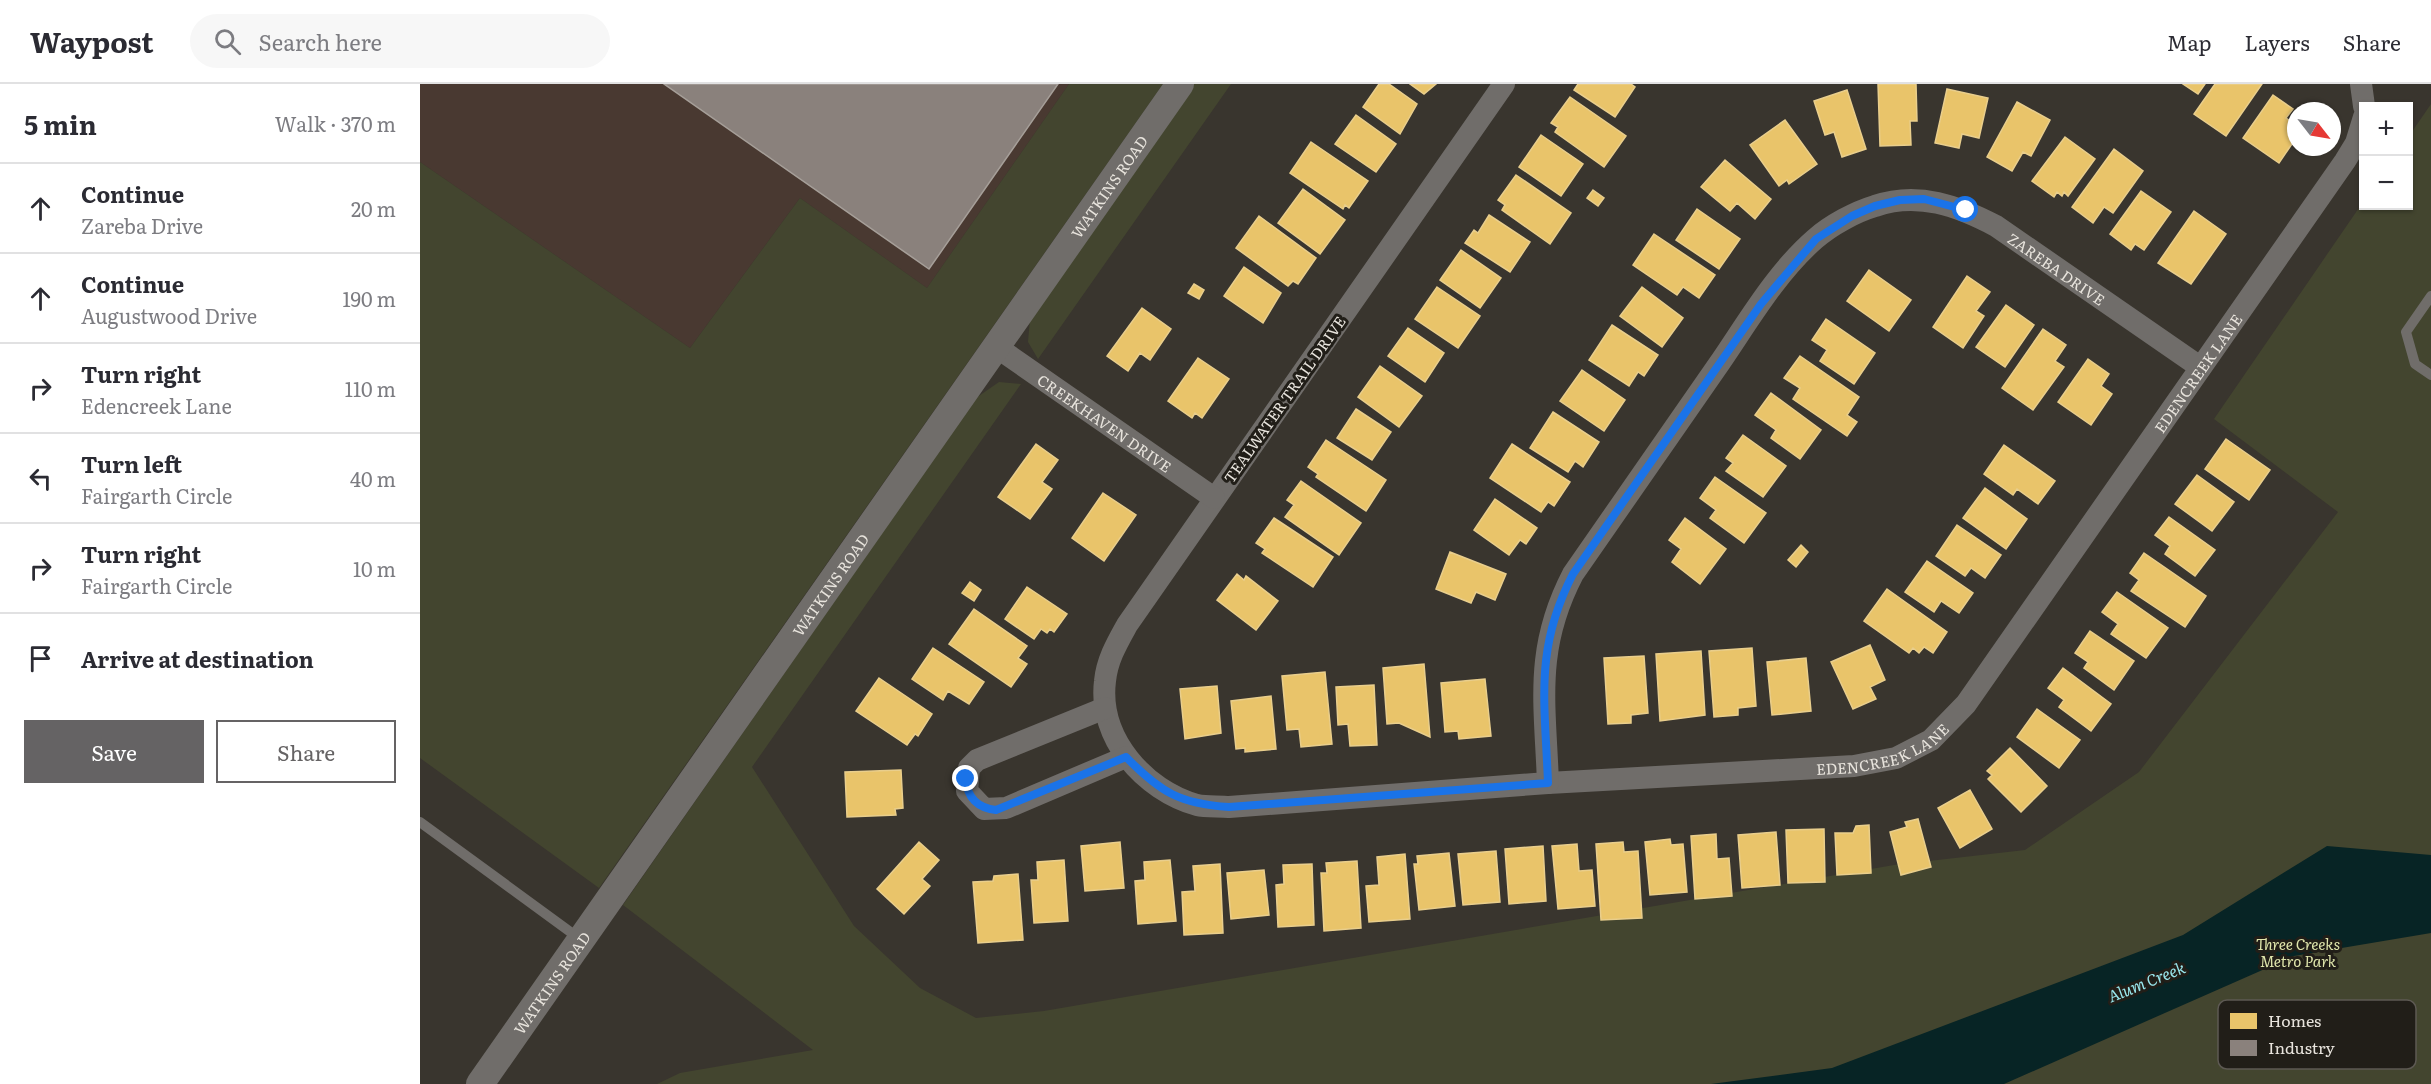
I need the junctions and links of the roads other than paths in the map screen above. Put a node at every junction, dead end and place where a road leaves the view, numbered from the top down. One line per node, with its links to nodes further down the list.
1 (1180, 84): 7 (street, WATKINS ROAD)
2 (1503, 84): 10 (street, TEALWATER TRAIL DRIVE)
3 (2361, 84): 4 (street)
4 (2363, 102)
5 (2359, 133): 8 (street, EDENCREEK LANE)
6 (2431, 296): 9 (lane)
7 (995, 346): 10 (street, CREEKHAVEN DRIVE); 15 (street, WATKINS ROAD)
8 (2200, 367): 13 (street, EDENCREEK LANE); 13 (street, ZAREBA DRIVE)
9 (2431, 375)
10 (1214, 498): 11 (street, TEALWATER TRAIL DRIVE)
11 (1108, 718): 12 (street, EDENCREEK LANE); 12 (street)
12 (1126, 757): 13 (street, EDENCREEK LANE)
13 (1548, 783)
14 (420, 822): 15 (lane)
15 (581, 939): 16 (street, WATKINS ROAD)
16 (480, 1084)

